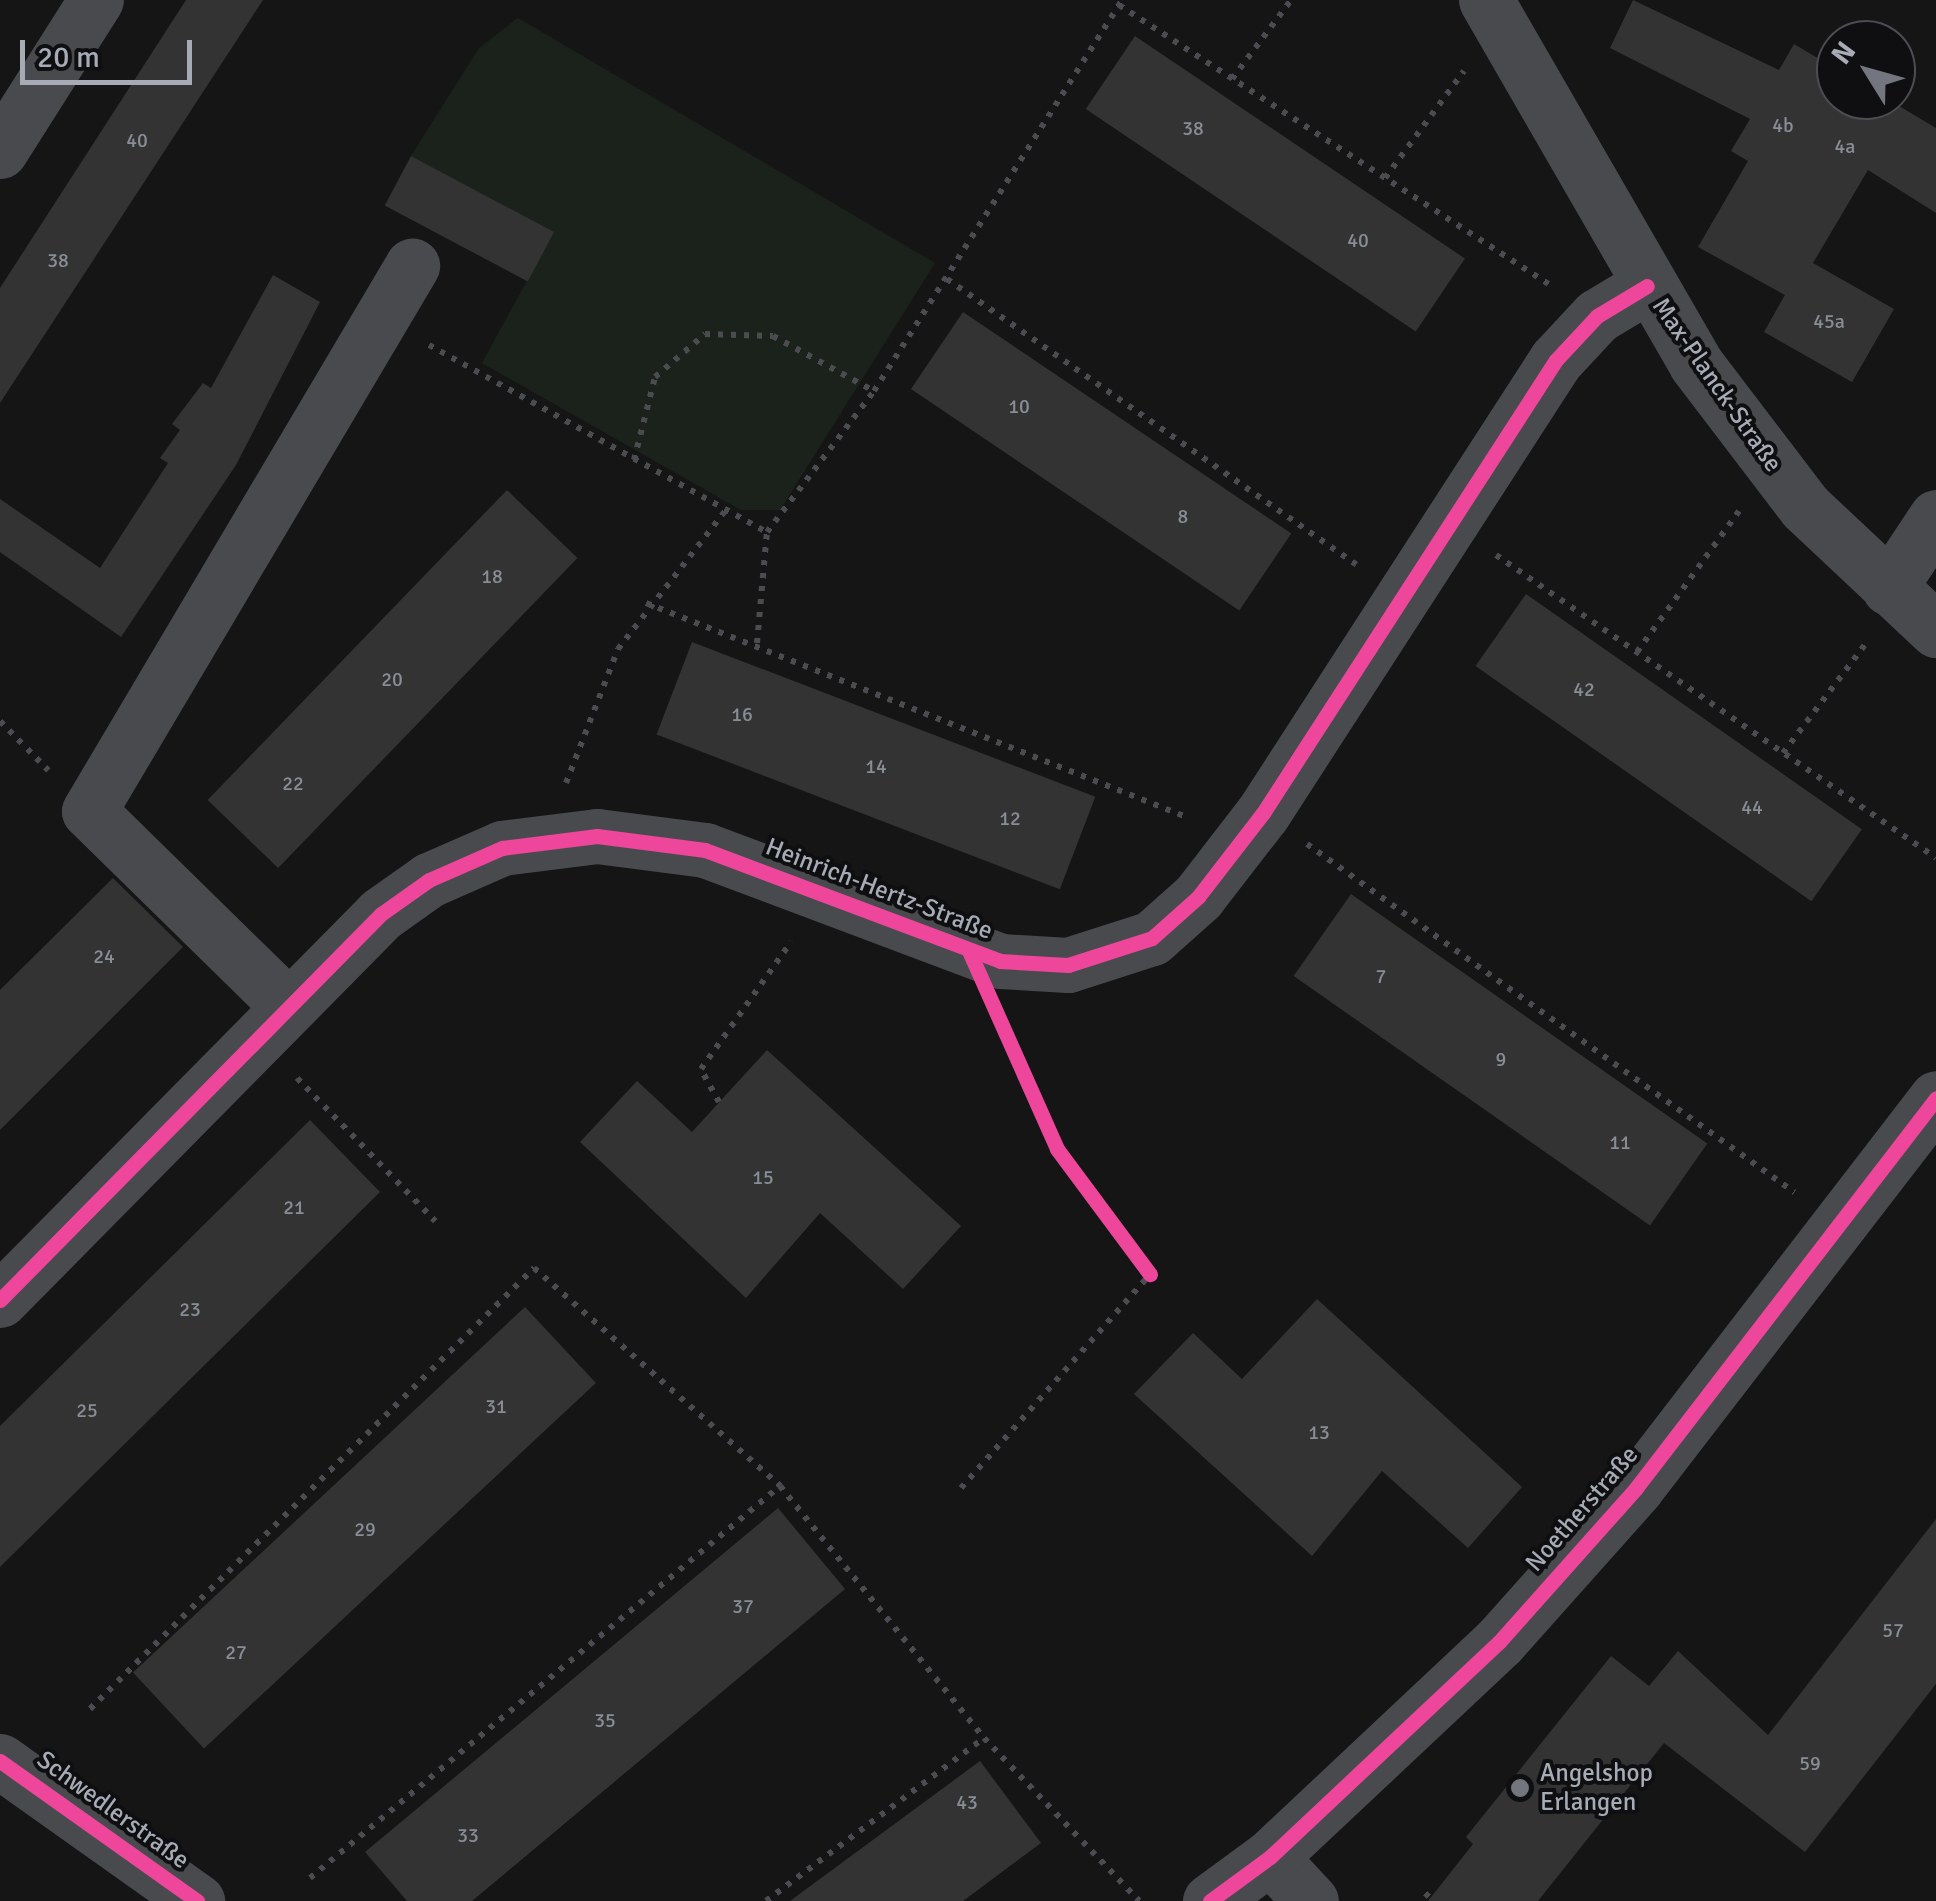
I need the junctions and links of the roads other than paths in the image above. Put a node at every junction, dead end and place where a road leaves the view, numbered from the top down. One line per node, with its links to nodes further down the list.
1 (96, 0): 3 (street)
2 (1493, 12): 5 (street, Max-Planck-Straße)
3 (0, 151)
4 (412, 266): 8 (street)
5 (1647, 286): 7 (street, Max-Planck-Straße); 8 (street, Heinrich-Hertz-Straße)
6 (1936, 517): 7 (street)
7 (1908, 605)
8 (272, 1021): 10 (street, Heinrich-Hertz-Straße)
9 (1936, 1098): 12 (street, Noetherstraße)
10 (0, 1300)
11 (0, 1761): 13 (street, Schwedlerstraße)
12 (1270, 1858): 14 (street, Noetherstraße); 15 (street)
13 (197, 1901)
14 (1210, 1901)
15 (1312, 1901)

